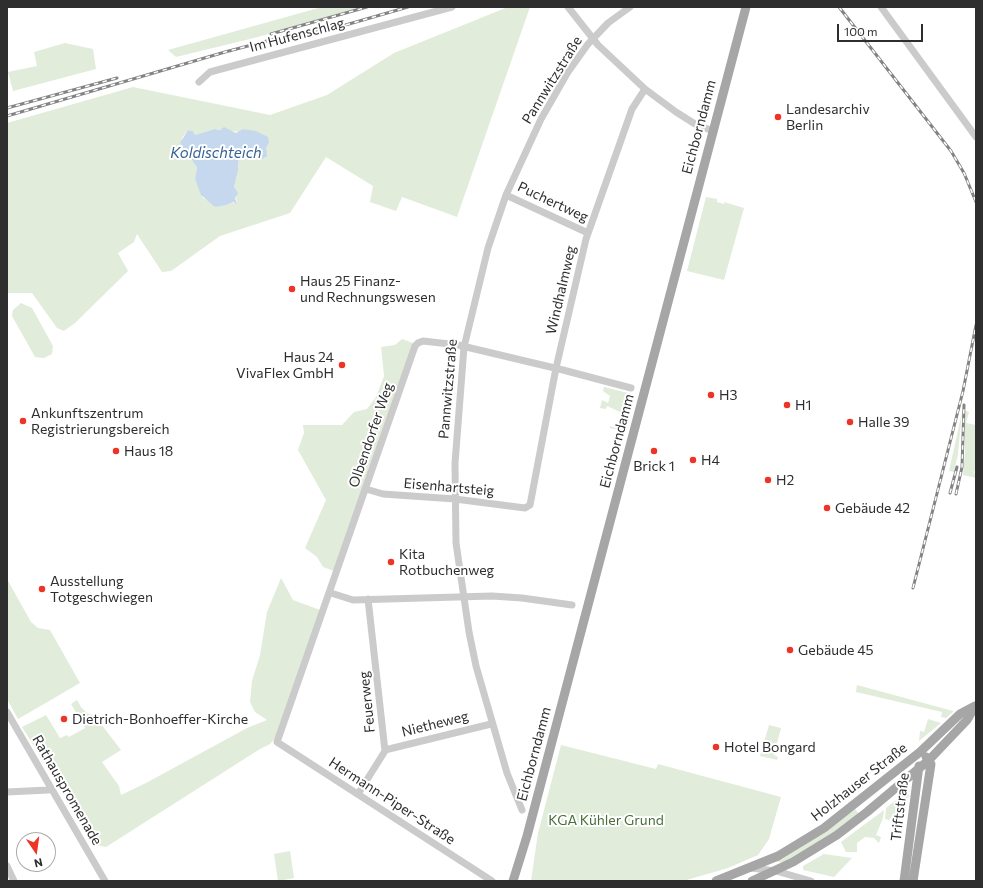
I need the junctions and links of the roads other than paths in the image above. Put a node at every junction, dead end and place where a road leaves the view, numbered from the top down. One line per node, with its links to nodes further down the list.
1 (452, 7): 7 (street, Im Hufenschlag)
2 (568, 7): 6 (street)
3 (630, 7): 6 (street, Pannwitzstraße)
4 (746, 7): 9 (main road, Eichborndamm)
5 (881, 7): 10 (street)
6 (592, 38): 8 (street); 11 (street, Pannwitzstraße)
7 (199, 82)
8 (644, 89): 9 (street); 12 (street, Windhalmweg)
9 (713, 131): 43 (main road, Eichborndamm)
10 (976, 138)
11 (506, 195): 12 (street, Puchertweg); 13 (street, Pannwitzstraße)
12 (588, 233): 14 (street, Windhalmweg)
13 (464, 347): 14 (street, Olbendorfer Weg); 16 (street, Olbendorfer Weg); 17 (street, Pannwitzstraße)
14 (556, 368): 15 (street, Olbendorfer Weg); 18 (street, Windhalmweg)
15 (631, 388)
16 (366, 489): 17 (street, Eisenhartsteig); 19 (street, Olbendorfer Weg)
17 (455, 499): 18 (street, Eisenhartsteig); 20 (street, Pannwitzstraße)
18 (530, 505)
19 (331, 593): 21 (street); 26 (street, Olbendorfer Weg)
20 (464, 597): 21 (street); 22 (street); 25 (street, Pannwitzstraße)
21 (368, 599): 27 (street, Feuerweg)
22 (572, 605)
23 (976, 705): 28 (main road, Holzhauser Straße); 29 (main road, Holzhauser Straße)
24 (7, 712): 32 (street, Rathauspromenade)
25 (492, 724): 27 (street, Nietheweg); 36 (street, Pannwitzstraße)
26 (278, 742): 34 (street, Hermann-Piper-Straße)
27 (385, 750): 34 (street, Feuerweg)
28 (920, 752): 29 (main road); 30 (main road, Triftstraße); 31 (main road, Holzhauser Straße)
29 (929, 760): 30 (main road, Holzhauser Straße); 48 (main road, Triftstraße)
30 (919, 768): 35 (main road, Holzhauser Straße); 47 (main road, Triftstraße)
31 (879, 786): 35 (main road); 38 (main road, Holzhauser Straße)
32 (51, 788): 33 (street); 41 (street, Rathauspromenade)
33 (7, 792)
34 (358, 794): 42 (street, Hermann-Piper-Straße)
35 (887, 796): 39 (main road, Holzhauser Straße)
36 (522, 810)
37 (7, 866): 40 (street)
38 (751, 868): 39 (street); 44 (main road, Holzhauser Straße)
39 (776, 871): 45 (main road, Holzhauser Straße); 46 (street)
40 (14, 881)
41 (105, 881)
42 (492, 881)
43 (513, 881)
44 (716, 881)
45 (752, 881)
46 (811, 881)
47 (904, 881)
48 (914, 881)

